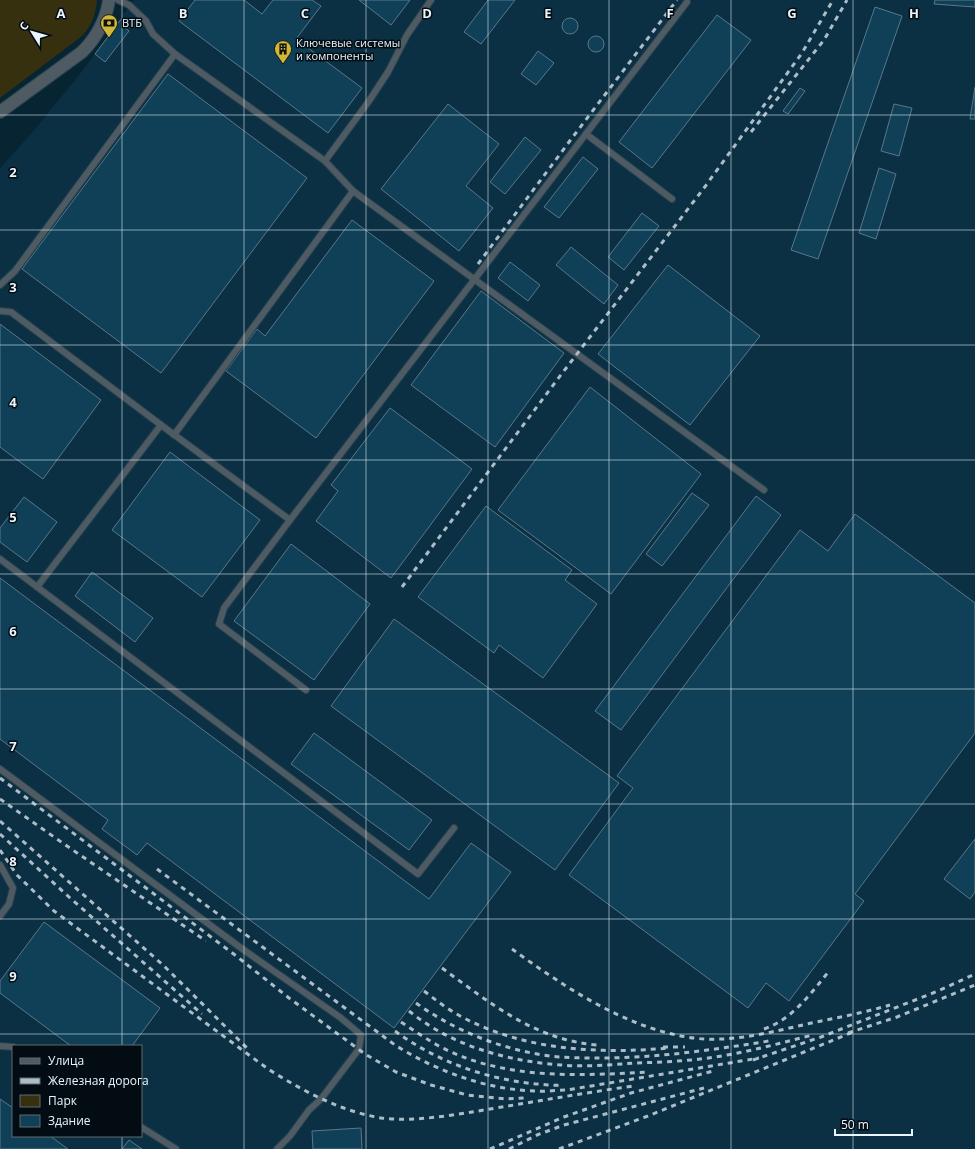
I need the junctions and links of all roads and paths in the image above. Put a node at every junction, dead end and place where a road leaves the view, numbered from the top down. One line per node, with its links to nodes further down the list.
1 (109, 0): 6 (street)
2 (118, 0): 5 (lane)
3 (431, 0): 8 (lane)
4 (686, 2): 7 (lane)
5 (175, 54): 8 (lane); 12 (lane)
6 (0, 112)
7 (586, 134): 10 (lane); 11 (lane)
8 (324, 161): 9 (lane)
9 (353, 191): 11 (lane); 15 (lane)
10 (672, 199)
11 (475, 279): 16 (lane); 17 (lane)
12 (0, 285)
13 (0, 311): 14 (lane)
14 (161, 425): 15 (lane); 19 (lane)
15 (174, 435): 17 (lane)
16 (764, 490)
17 (290, 520): 20 (lane)
18 (0, 559): 19 (lane)
19 (37, 587): 22 (lane)
20 (306, 690)
21 (0, 769): 29 (lane)
22 (454, 828)
23 (0, 865): 24 (lane)
24 (0, 916)
25 (0, 1046): 26 (lane)
26 (12, 1047)
27 (142, 1128): 28 (lane)
28 (176, 1149)
29 (277, 1149)

